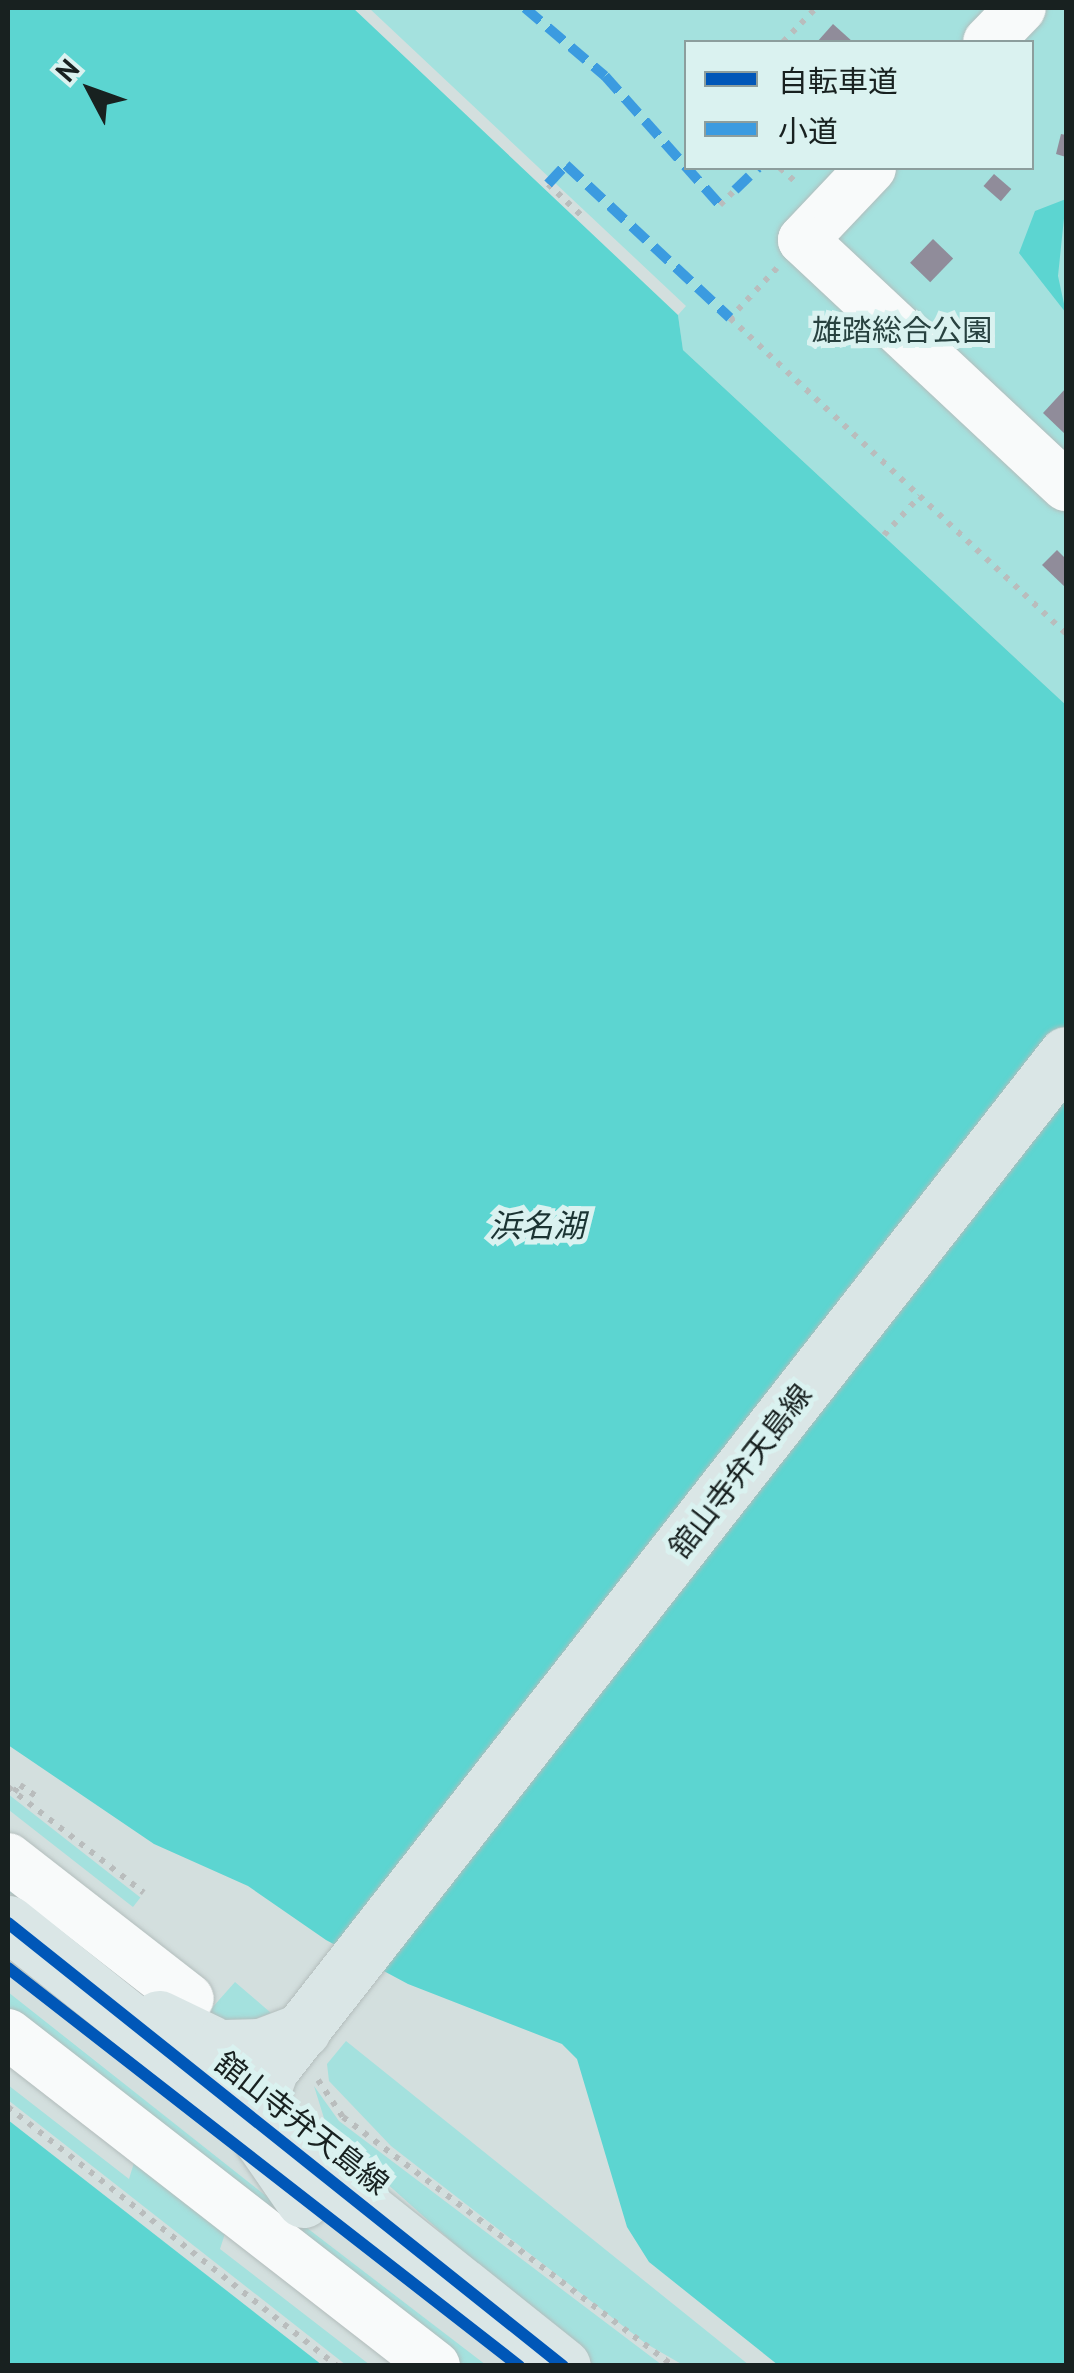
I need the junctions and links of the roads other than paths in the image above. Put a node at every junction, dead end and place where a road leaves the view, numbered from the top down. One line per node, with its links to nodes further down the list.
1 (1021, 8): 2 (lane)
2 (990, 40)
3 (869, 170): 4 (lane)
4 (1066, 486)
5 (1066, 1054): 13 (main road, 舘山寺弁天島線)
6 (8, 1858): 10 (lane)
7 (8, 1915): 13 (main road)
8 (8, 1923): 14 (main road, 舘山寺弁天島線)
9 (8, 1968): 12 (main road, 舘山寺弁天島線)
10 (189, 1999)
11 (8, 2034): 17 (lane)
12 (139, 2072): 14 (main road); 15 (main road, 舘山寺弁天島線)
13 (287, 2072): 14 (main road, 舘山寺弁天島線); 15 (main road); 16 (main road, 舘山寺弁天島線); 16 (main road)
14 (209, 2082)
15 (303, 2200): 16 (main road, 舘山寺弁天島線)
16 (514, 2342): 18 (main road, 舘山寺弁天島線)
17 (435, 2366)
18 (563, 2366)

